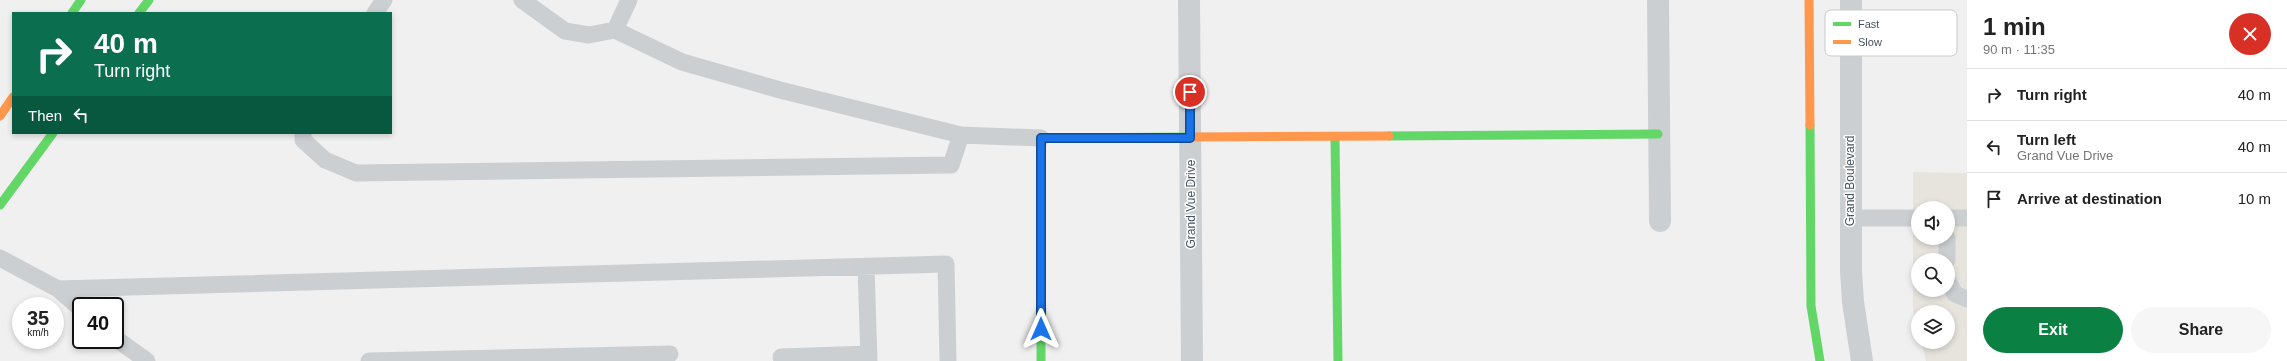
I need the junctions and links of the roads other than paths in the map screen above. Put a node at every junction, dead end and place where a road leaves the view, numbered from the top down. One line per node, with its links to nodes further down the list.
1 (81, 0): 11 (street)
2 (149, 0): 12 (street)
3 (384, 0): 13 (lane)
4 (522, 0): 14 (lane)
5 (629, 0): 14 (lane)
6 (1189, 0): 24 (street, Grand Vue Drive)
7 (1658, 0): 20 (street)
8 (1809, 0): 48 (street)
9 (1852, 0): 10 (street, Grand Boulevard)
10 (1852, 10)
11 (73, 12)
12 (140, 12)
13 (376, 12)
14 (614, 30): 21 (lane)
15 (1851, 56): 26 (street, Grand Boulevard)
16 (12, 98): 17 (street)
17 (0, 116)
18 (52, 134): 25 (street)
19 (303, 134): 21 (lane)
20 (1658, 134): 22 (street); 30 (street)
21 (961, 135): 23 (lane)
22 (1335, 137): 24 (street); 47 (street)
23 (1041, 138): 24 (street); 45 (street)
24 (1190, 138): 46 (street, Grand Vue Drive)
25 (0, 205)
26 (1850, 218): 27 (lane); 49 (street, Grand Boulevard)
27 (1911, 218)
28 (1955, 218): 29 (lane)
29 (1967, 218)
30 (1660, 221)
31 (0, 258): 33 (lane)
32 (866, 266): 33 (lane); 40 (lane); 44 (lane)
33 (58, 289): 36 (lane)
34 (1955, 294): 35 (lane)
35 (1967, 299)
36 (72, 301)
37 (124, 344): 42 (lane)
38 (670, 354): 41 (lane)
39 (781, 357): 40 (lane)
40 (869, 358)
41 (487, 360): 43 (lane)
42 (147, 361)
43 (369, 361)
44 (948, 361)
45 (1041, 361)
46 (1192, 361)
47 (1338, 361)
48 (1820, 361)
49 (1862, 361)

